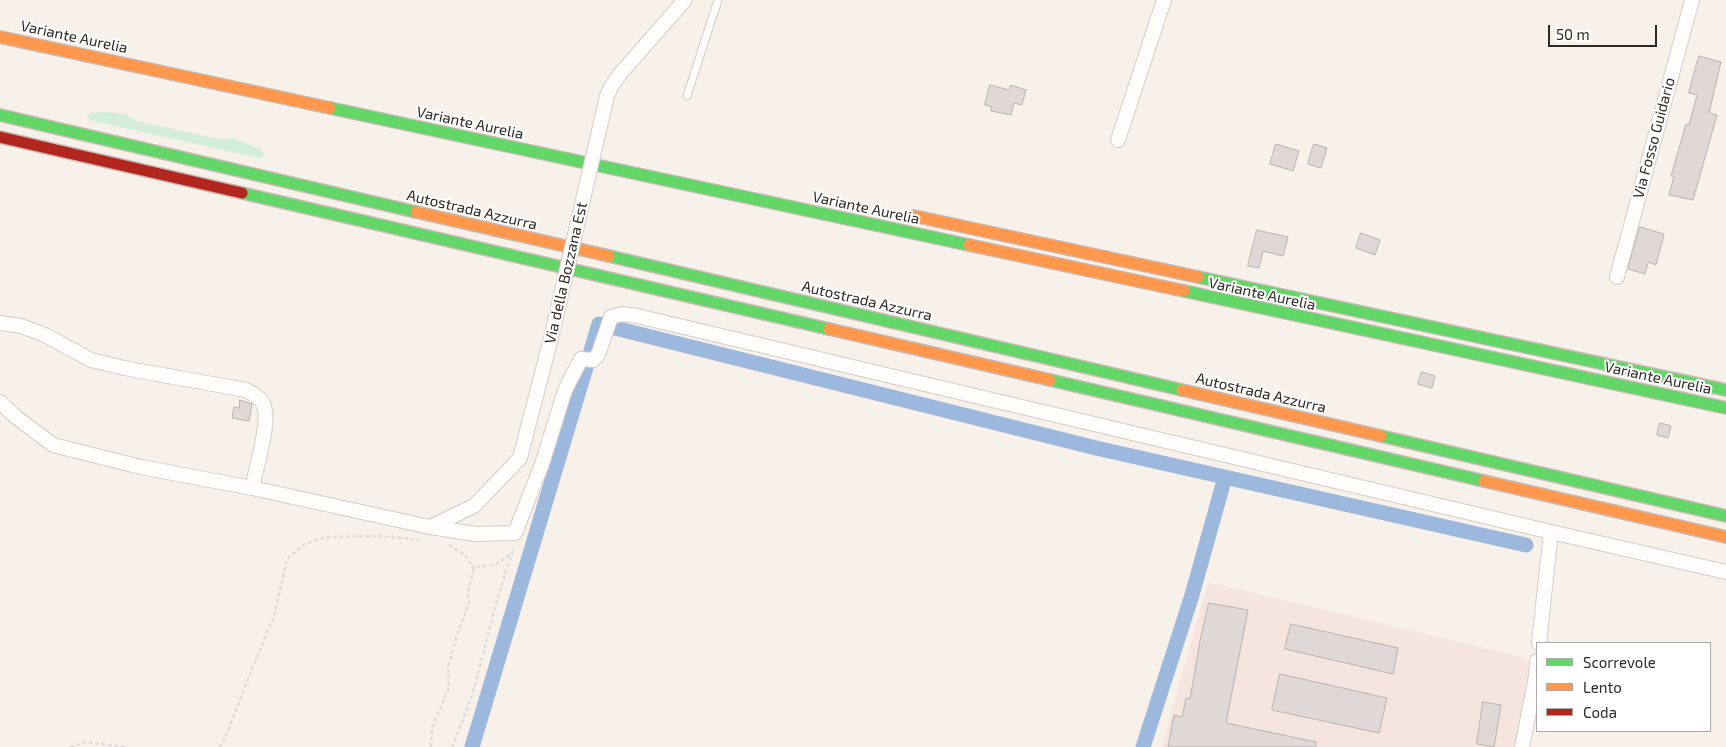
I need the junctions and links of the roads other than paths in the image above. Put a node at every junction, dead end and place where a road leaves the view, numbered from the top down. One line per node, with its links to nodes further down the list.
1 (685, 0): 20 (street, Via della Bozzana Est, bridge)
2 (718, 0): 6 (lane)
3 (1164, 0): 9 (street)
4 (1692, 0): 13 (street, Via Fosso Guidario)
5 (0, 36): 17 (highway, Variante Aurelia)
6 (687, 96)
7 (0, 115): 19 (highway, Autostrada Azzurra)
8 (0, 137): 22 (highway)
9 (1118, 140)
10 (586, 146): 11 (highway)
11 (606, 150)
12 (907, 215): 15 (highway, Variante Aurelia)
13 (1617, 277)
14 (0, 323): 18 (street)
15 (1726, 390)
16 (0, 402): 18 (street)
17 (1726, 408)
18 (252, 488): 20 (street)
19 (1726, 516)
20 (430, 527): 21 (street)
21 (1551, 532): 23 (street); 24 (street)
22 (1726, 538)
23 (1726, 572)
24 (1539, 642)
25 (1536, 676): 26 (street)
26 (1522, 747)

